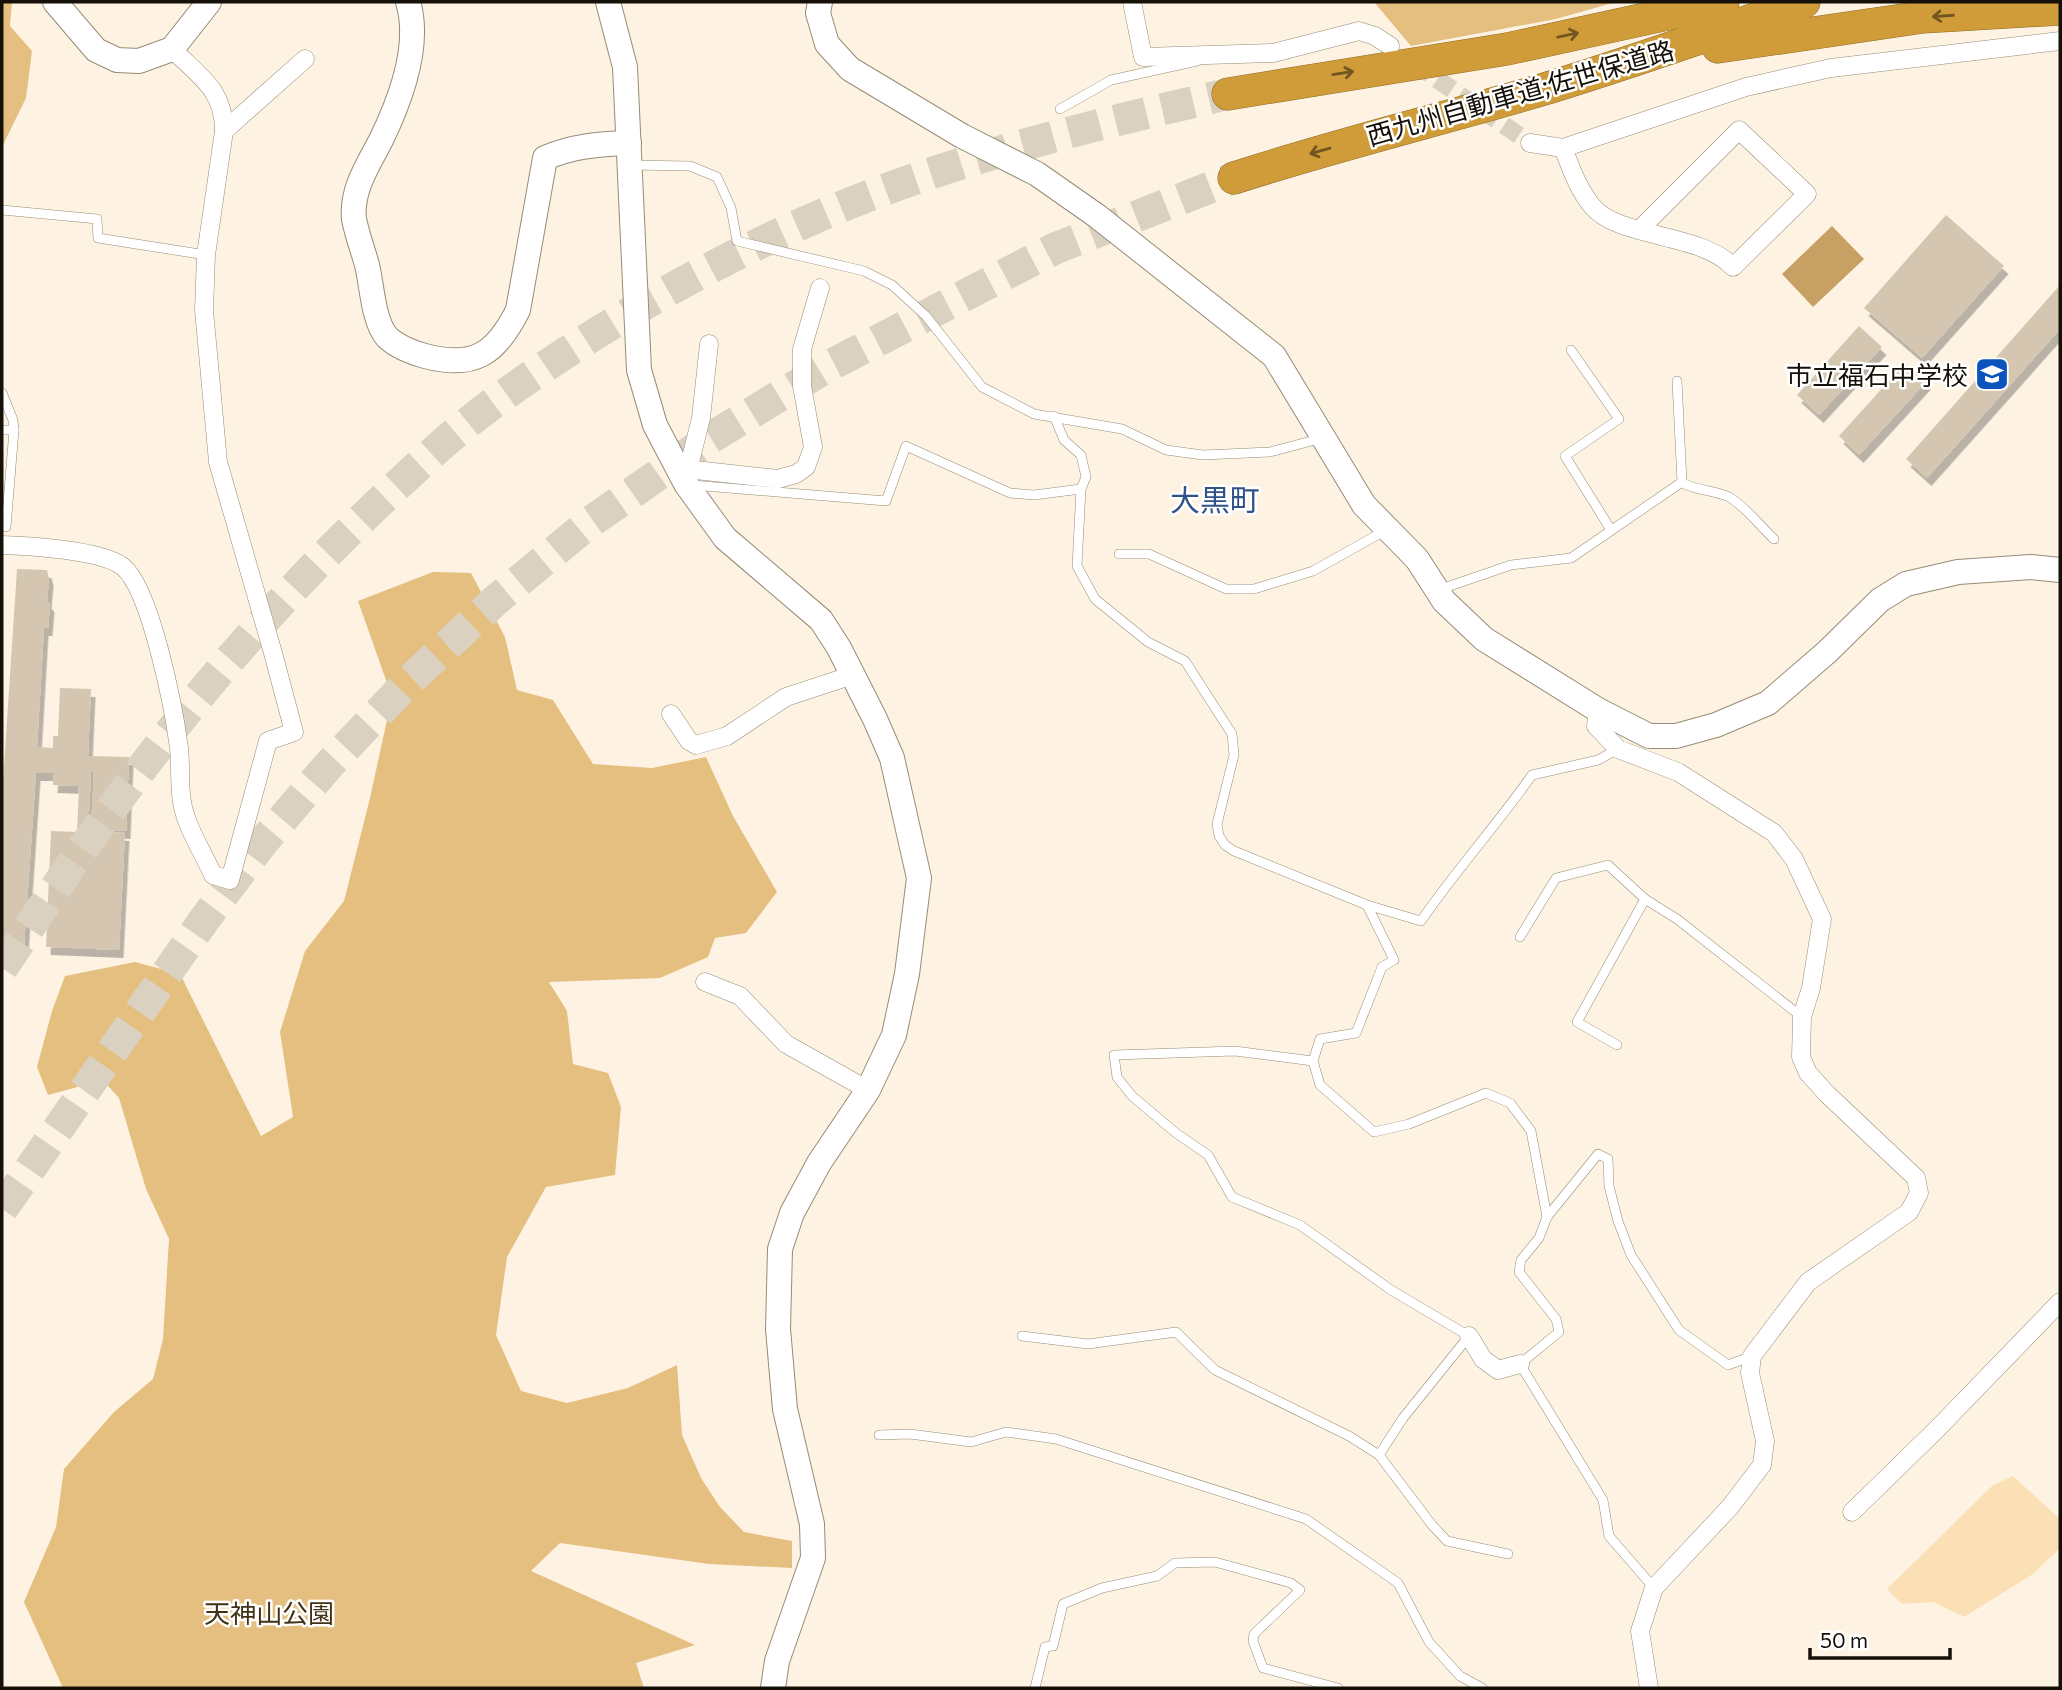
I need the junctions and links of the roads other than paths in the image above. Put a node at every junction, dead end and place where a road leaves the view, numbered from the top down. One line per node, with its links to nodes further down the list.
1 (55, 2): 14 (street)
2 (209, 2): 14 (street)
3 (408, 2): 23 (street)
4 (608, 2): 23 (street)
5 (820, 2): 36 (street)
6 (1132, 2): 15 (street)
7 (1682, 2): 11 (highway)
8 (1723, 2): 11 (highway, 西九州自動車道;佐世保道路)
9 (1804, 2): 16 (highway, 西九州自動車道;佐世保道路)
10 (2060, 9): 16 (highway, one-way to 16)
11 (1636, 21): 18 (highway, 西九州自動車道;佐世保道路, one-way to 11)
12 (2060, 41): 22 (street)
13 (1390, 46): 15 (street)
14 (172, 48): 20 (street)
15 (1219, 55): 19 (lane)
16 (1644, 58): 24 (highway, 西九州自動車道;佐世保道路, one-way to 24)
17 (306, 59): 20 (street)
18 (1228, 94)
19 (1060, 109)
20 (224, 131): 27 (street)
21 (1530, 143): 22 (street)
22 (1563, 148): 26 (street)
23 (630, 154): 33 (lane); 37 (street)
24 (1234, 178)
25 (2, 210): 27 (lane)
26 (1640, 229): 26 (street)
27 (206, 255): 44 (street)
28 (820, 288): 37 (street)
29 (709, 344): 37 (street)
30 (1571, 350): 42 (lane)
31 (1677, 382): 38 (lane)
32 (2, 393): 35 (lane)
33 (1054, 416): 36 (lane); 39 (lane)
34 (2, 429): 35 (lane)
35 (14, 430): 40 (lane)
36 (1323, 438): 41 (street)
37 (681, 476): 39 (lane); 48 (street)
38 (1682, 482): 42 (lane); 43 (lane)
39 (1081, 489): 53 (lane)
40 (6, 527)
41 (1388, 529): 45 (lane); 47 (street)
42 (1611, 530): 47 (lane)
43 (1774, 539)
44 (2, 545)
45 (1119, 554)
46 (2060, 570): 49 (street)
47 (1438, 590): 49 (street)
48 (853, 675): 50 (street); 59 (street)
49 (1598, 710): 51 (street)
50 (671, 715)
51 (1618, 749): 53 (lane); 56 (street)
52 (1645, 899): 54 (lane); 56 (lane); 57 (lane)
53 (1367, 905): 58 (lane)
54 (1520, 937)
55 (705, 982): 59 (street)
56 (1802, 1017): 64 (street)
57 (1616, 1045)
58 (1312, 1061): 60 (lane); 63 (lane)
59 (868, 1090): 71 (street)
60 (1548, 1217): 64 (lane); 65 (lane)
61 (2060, 1302): 68 (street)
62 (1022, 1336): 67 (lane)
63 (1469, 1336): 65 (street); 67 (lane)
64 (1752, 1356): 70 (street)
65 (1520, 1364): 70 (lane)
66 (879, 1435): 74 (lane)
67 (1379, 1455): 69 (lane)
68 (1852, 1512)
69 (1508, 1554)
70 (1654, 1588): 75 (street)
71 (773, 1688)
72 (1035, 1688): 73 (lane)
73 (1338, 1688)
74 (1482, 1688)
75 (1648, 1688)

